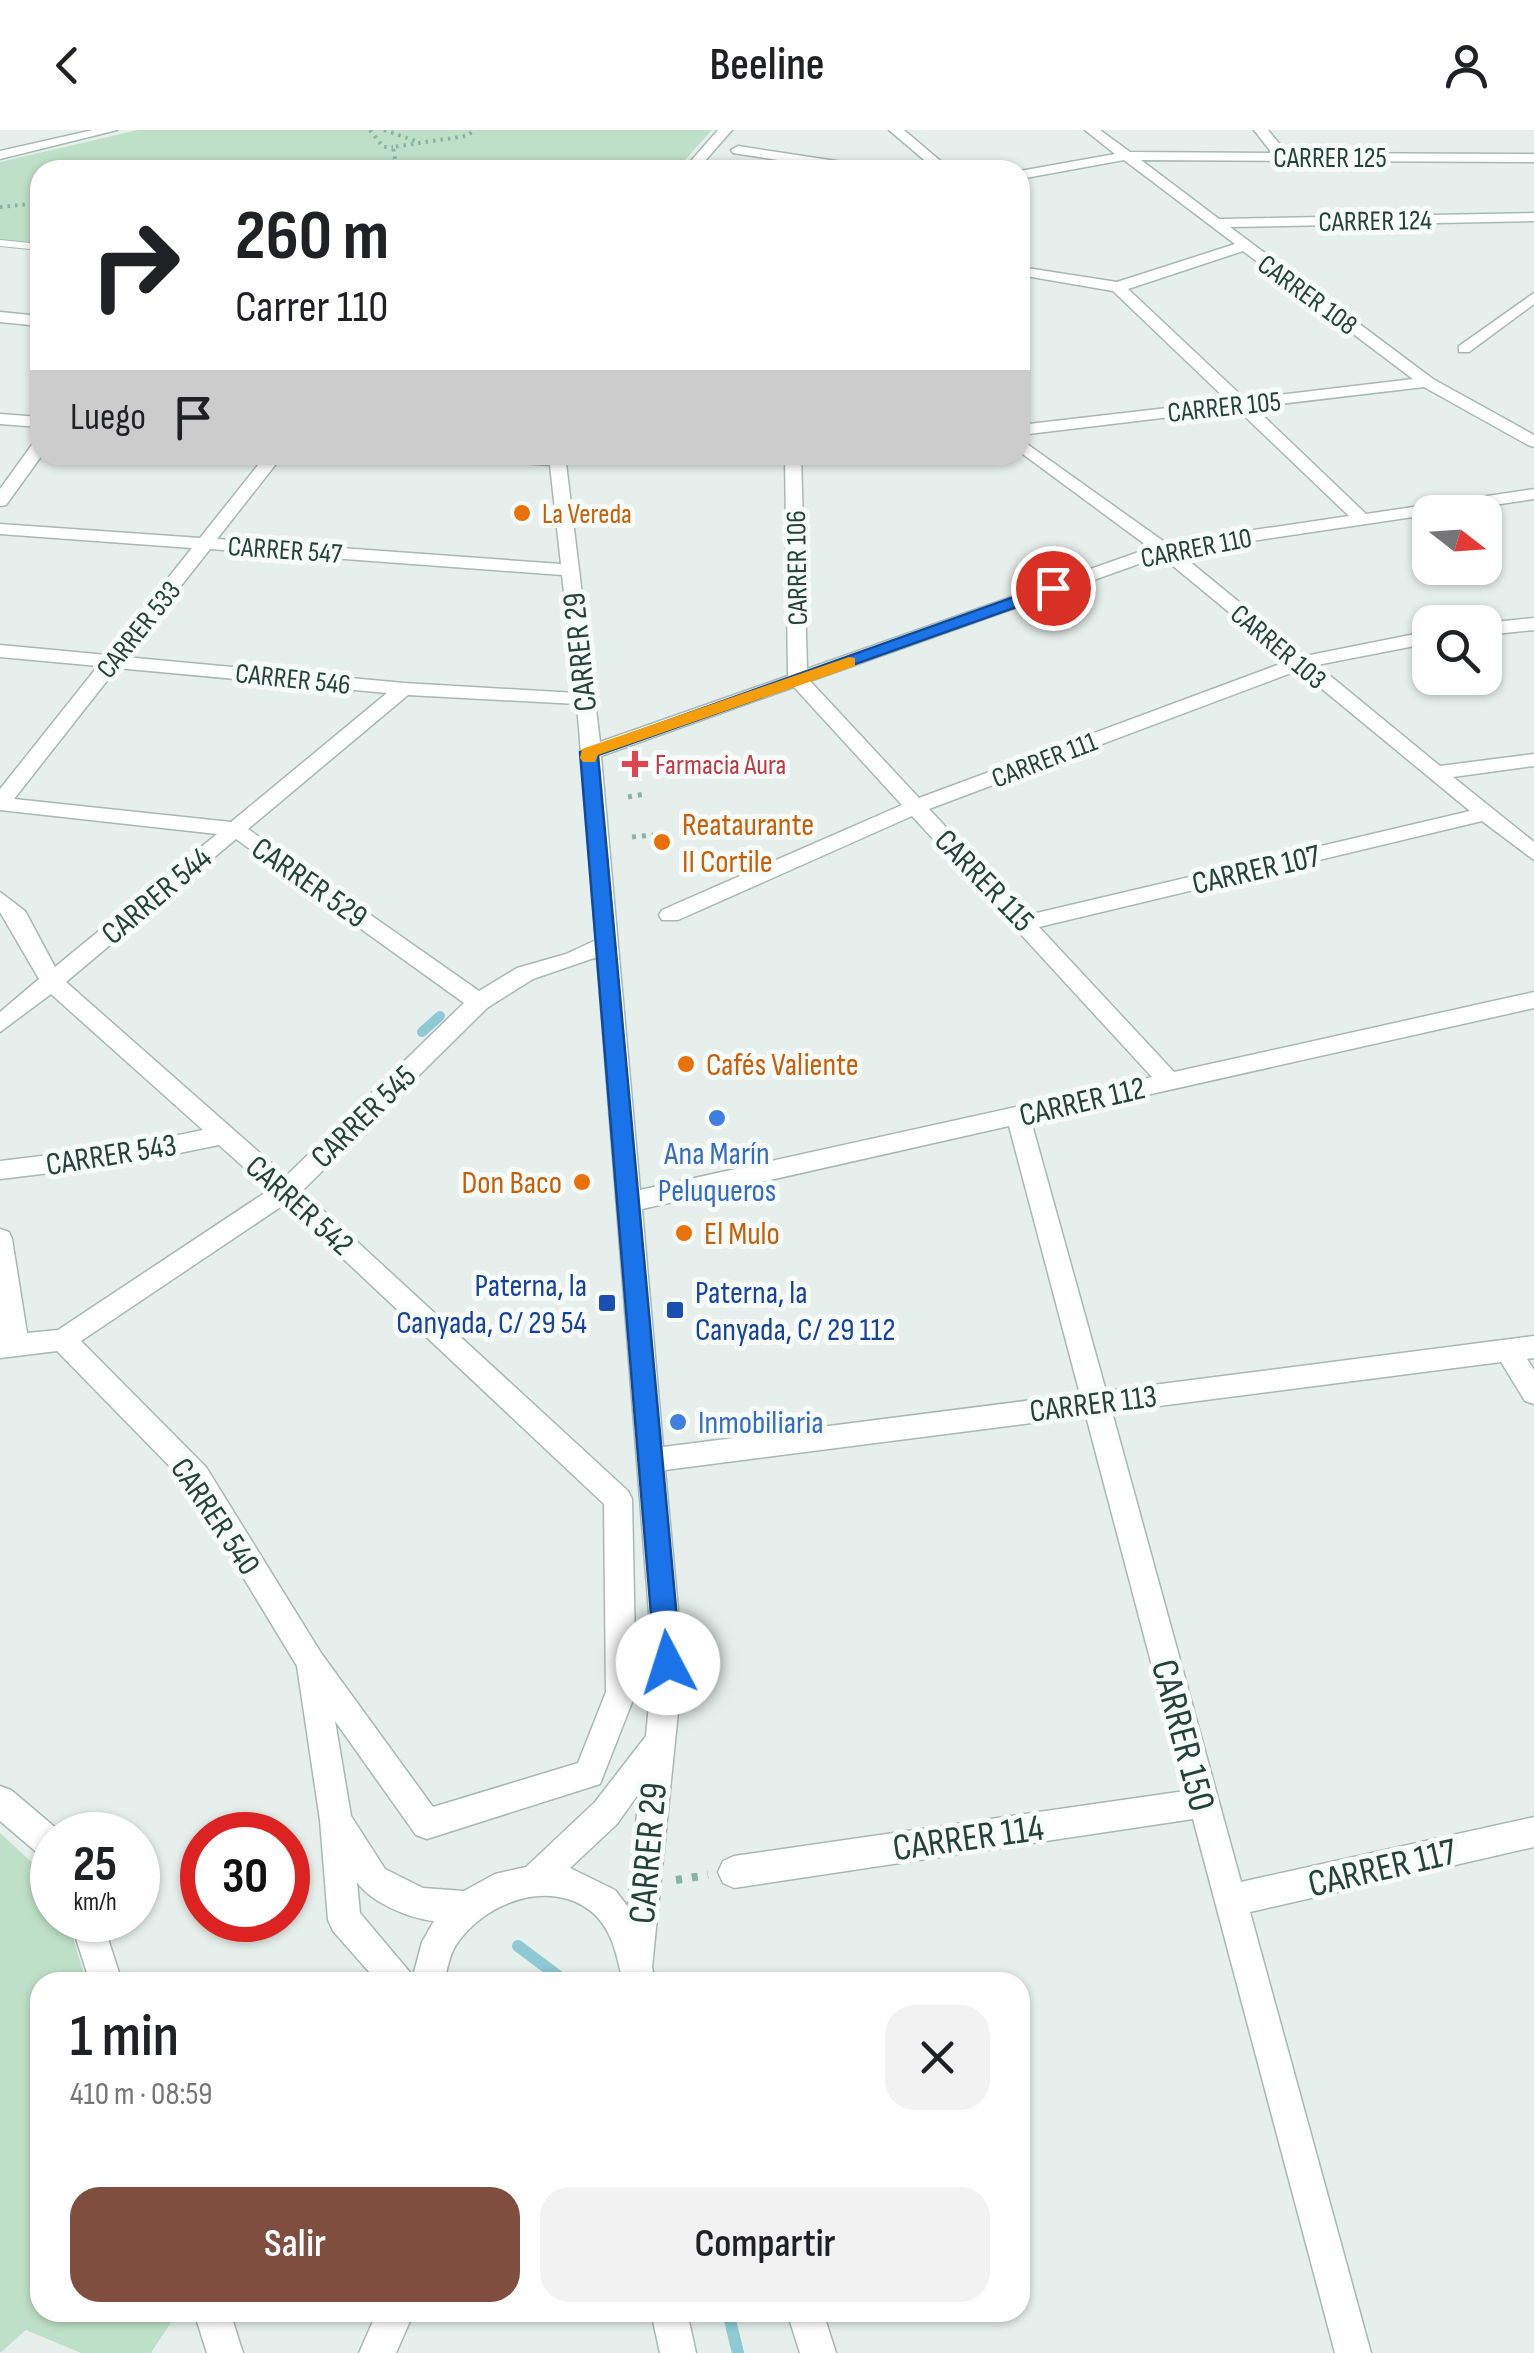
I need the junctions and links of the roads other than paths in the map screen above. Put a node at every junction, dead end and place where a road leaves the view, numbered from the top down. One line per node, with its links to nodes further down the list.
1 (110, 130): 7 (street)
2 (725, 130): 11 (street)
3 (896, 130): 13 (street)
4 (1092, 130): 8 (street, CARRER 108)
5 (1260, 130): 9 (street)
6 (738, 150): 12 (street)
7 (0, 155)
8 (1126, 156): 9 (street, CARRER 125); 14 (street, CARRER 125); 16 (street, CARRER 108)
9 (1283, 157): 10 (street, CARRER 125)
10 (1534, 158)
11 (699, 160)
12 (804, 160)
13 (932, 160)
14 (1030, 173)
15 (1534, 217): 16 (street, CARRER 124)
16 (1215, 224): 19 (street, CARRER 108)
17 (0, 243): 18 (street)
18 (30, 246)
19 (1243, 246): 21 (street); 26 (street, CARRER 108)
20 (1030, 273): 21 (street)
21 (1118, 287): 27 (street)
22 (1534, 297): 25 (street)
23 (0, 317): 24 (street)
24 (30, 320)
25 (1464, 349)
26 (1427, 382): 27 (street, CARRER 105); 31 (street, CARRER 108)
27 (1241, 404): 30 (street, CARRER 105); 39 (street)
28 (0, 420): 29 (street)
29 (30, 422)
30 (1030, 429)
31 (1534, 442)
32 (1030, 451): 42 (street, CARRER 103)
33 (30, 460): 38 (street)
34 (268, 465): 41 (street, CARRER 533)
35 (558, 465): 43 (street, CARRER 29)
36 (793, 465): 50 (street, CARRER 106)
37 (1534, 494): 39 (street, CARRER 110)
38 (0, 502)
39 (1362, 520): 42 (street, CARRER 110)
40 (0, 528): 41 (street, CARRER 547)
41 (208, 543): 43 (street, CARRER 547); 48 (street, CARRER 533)
42 (1162, 549): 49 (street, CARRER 103); 50 (street, CARRER 110)
43 (570, 570): 52 (street, CARRER 29)
44 (1534, 624): 45 (street)
45 (1502, 627)
46 (1412, 640): 49 (street, CARRER 111)
47 (0, 651): 48 (street, CARRER 546)
48 (113, 660): 51 (street, CARRER 546); 56 (street, CARRER 533)
49 (1299, 662): 55 (street, CARRER 103); 57 (street, CARRER 111)
50 (798, 680): 53 (street, CARRER 110); 57 (street, CARRER 115)
51 (404, 689): 52 (street, CARRER 546); 59 (street, CARRER 544)
52 (586, 699): 53 (street, CARRER 29)
53 (588, 752): 64 (street, CARRER 29)
54 (1534, 760): 55 (street)
55 (1434, 773): 58 (street, CARRER 103)
56 (0, 803): 59 (street, CARRER 529)
57 (915, 808): 62 (street, CARRER 111); 63 (street, CARRER 115)
58 (1486, 814): 60 (street, CARRER 103); 63 (street, CARRER 107)
59 (235, 829): 65 (street, CARRER 544); 67 (street, CARRER 529)
60 (1534, 853)
61 (0, 899): 65 (street, CARRER 542)
62 (670, 916)
63 (1026, 923): 69 (street, CARRER 115)
64 (606, 944): 67 (street, CARRER 545); 74 (street, CARRER 29)
65 (52, 982): 68 (street, CARRER 544); 71 (street, CARRER 542)
66 (1534, 1000): 69 (street, CARRER 112)
67 (479, 1002): 73 (street, CARRER 545)
68 (0, 1024)
69 (1169, 1081): 70 (street, CARRER 112)
70 (1018, 1116): 74 (street, CARRER 112); 80 (street, CARRER 150)
71 (222, 1134): 72 (street, CARRER 543); 73 (street, CARRER 542)
72 (0, 1170)
73 (286, 1190): 76 (street, CARRER 545); 82 (street, CARRER 542)
74 (629, 1202): 81 (street, CARRER 29)
75 (0, 1239): 77 (street)
76 (63, 1340): 77 (street, CARRER 545); 83 (street, CARRER 540)
77 (8, 1346)
78 (1521, 1348): 79 (street); 80 (street, CARRER 113)
79 (1534, 1393)
80 (1094, 1403): 81 (street, CARRER 113); 86 (street, CARRER 150)
81 (652, 1460): 84 (street, CARRER 29)
82 (618, 1499): 88 (street, CARRER 29)
83 (311, 1663): 87 (street, CARRER 540); 88 (street, CARRER 540)
84 (657, 1745): 92 (street, CARRER 29); 99 (street, CARRER 29)
85 (0, 1801): 89 (street)
86 (1203, 1803): 91 (street, CARRER 114); 93 (street, CARRER 150)
87 (336, 1820): 94 (street, CARRER 540); 97 (street, CARRER 540)
88 (427, 1824)
89 (30, 1826)
90 (1534, 1832): 93 (street, CARRER 117)
91 (734, 1872)
92 (537, 1878): 94 (street); 99 (street)
93 (1230, 1902): 108 (street, CARRER 150)
94 (466, 1908): 98 (street)
95 (93, 1942): 96 (street)
96 (103, 1972)
97 (390, 1972)
98 (431, 1972)
99 (638, 1972)
100 (215, 2322): 104 (street)
101 (391, 2322): 105 (street)
102 (671, 2322): 106 (street)
103 (809, 2322): 107 (street)
104 (225, 2353)
105 (377, 2353)
106 (678, 2353)
107 (818, 2353)
108 (1353, 2353)

